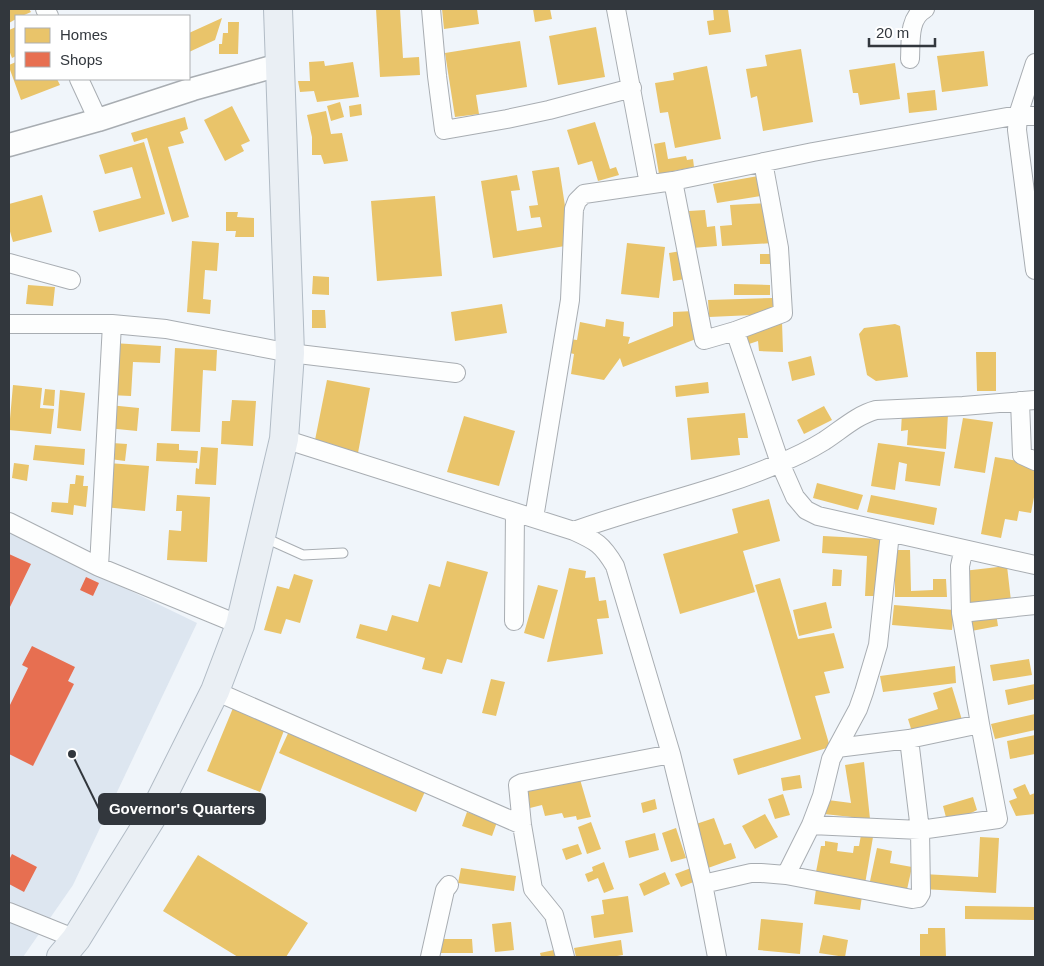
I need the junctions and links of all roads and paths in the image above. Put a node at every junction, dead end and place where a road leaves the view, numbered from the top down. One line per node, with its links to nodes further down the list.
1 (278, 9): 7 (main road)
2 (432, 9): 9 (street)
3 (616, 9): 9 (street)
4 (925, 9): 5 (street)
5 (910, 59)
6 (1035, 63): 10 (street)
7 (279, 65): 12 (street); 23 (main road)
8 (79, 80): 12 (street)
9 (632, 88): 16 (street)
10 (1018, 115): 11 (street); 14 (street); 18 (street)
11 (1035, 116)
12 (98, 120): 13 (street)
13 (12, 142)
14 (763, 162): 15 (street); 22 (street)
15 (673, 181): 16 (street); 22 (street)
16 (649, 184): 30 (street)
17 (9, 263): 19 (street)
18 (1035, 270)
19 (71, 280)
20 (9, 324): 21 (street)
21 (112, 324): 23 (street); 38 (street)
22 (735, 331): 28 (street)
23 (290, 353): 24 (street); 26 (main road)
24 (456, 373)
25 (1028, 400): 27 (street); 28 (street)
26 (284, 439): 29 (street); 34 (main road)
27 (1035, 461)
28 (780, 463): 32 (street); 33 (street)
29 (515, 512): 30 (street); 41 (street)
30 (534, 518): 32 (street)
31 (9, 522): 38 (street)
32 (574, 531): 47 (street)
33 (890, 533): 35 (street); 46 (street)
34 (260, 536): 36 (lane); 42 (main road)
35 (967, 550): 37 (street); 40 (street)
36 (343, 553)
37 (1035, 564)
38 (99, 567): 42 (street)
39 (1035, 606): 40 (street)
40 (961, 612): 44 (street)
41 (514, 621)
42 (240, 625): 43 (main road)
43 (215, 691): 48 (street); 55 (main road)
44 (980, 724): 45 (street); 50 (street)
45 (909, 739): 46 (street); 50 (street)
46 (837, 748): 49 (street)
47 (671, 754): 48 (street); 52 (street)
48 (522, 825): 57 (street)
49 (811, 825): 50 (street); 51 (street)
50 (920, 830): 51 (street)
51 (786, 875): 52 (street)
52 (703, 884): 58 (street)
53 (449, 885): 56 (street)
54 (9, 912): 55 (street)
55 (69, 948)
56 (430, 957)
57 (565, 957)
58 (717, 957)

